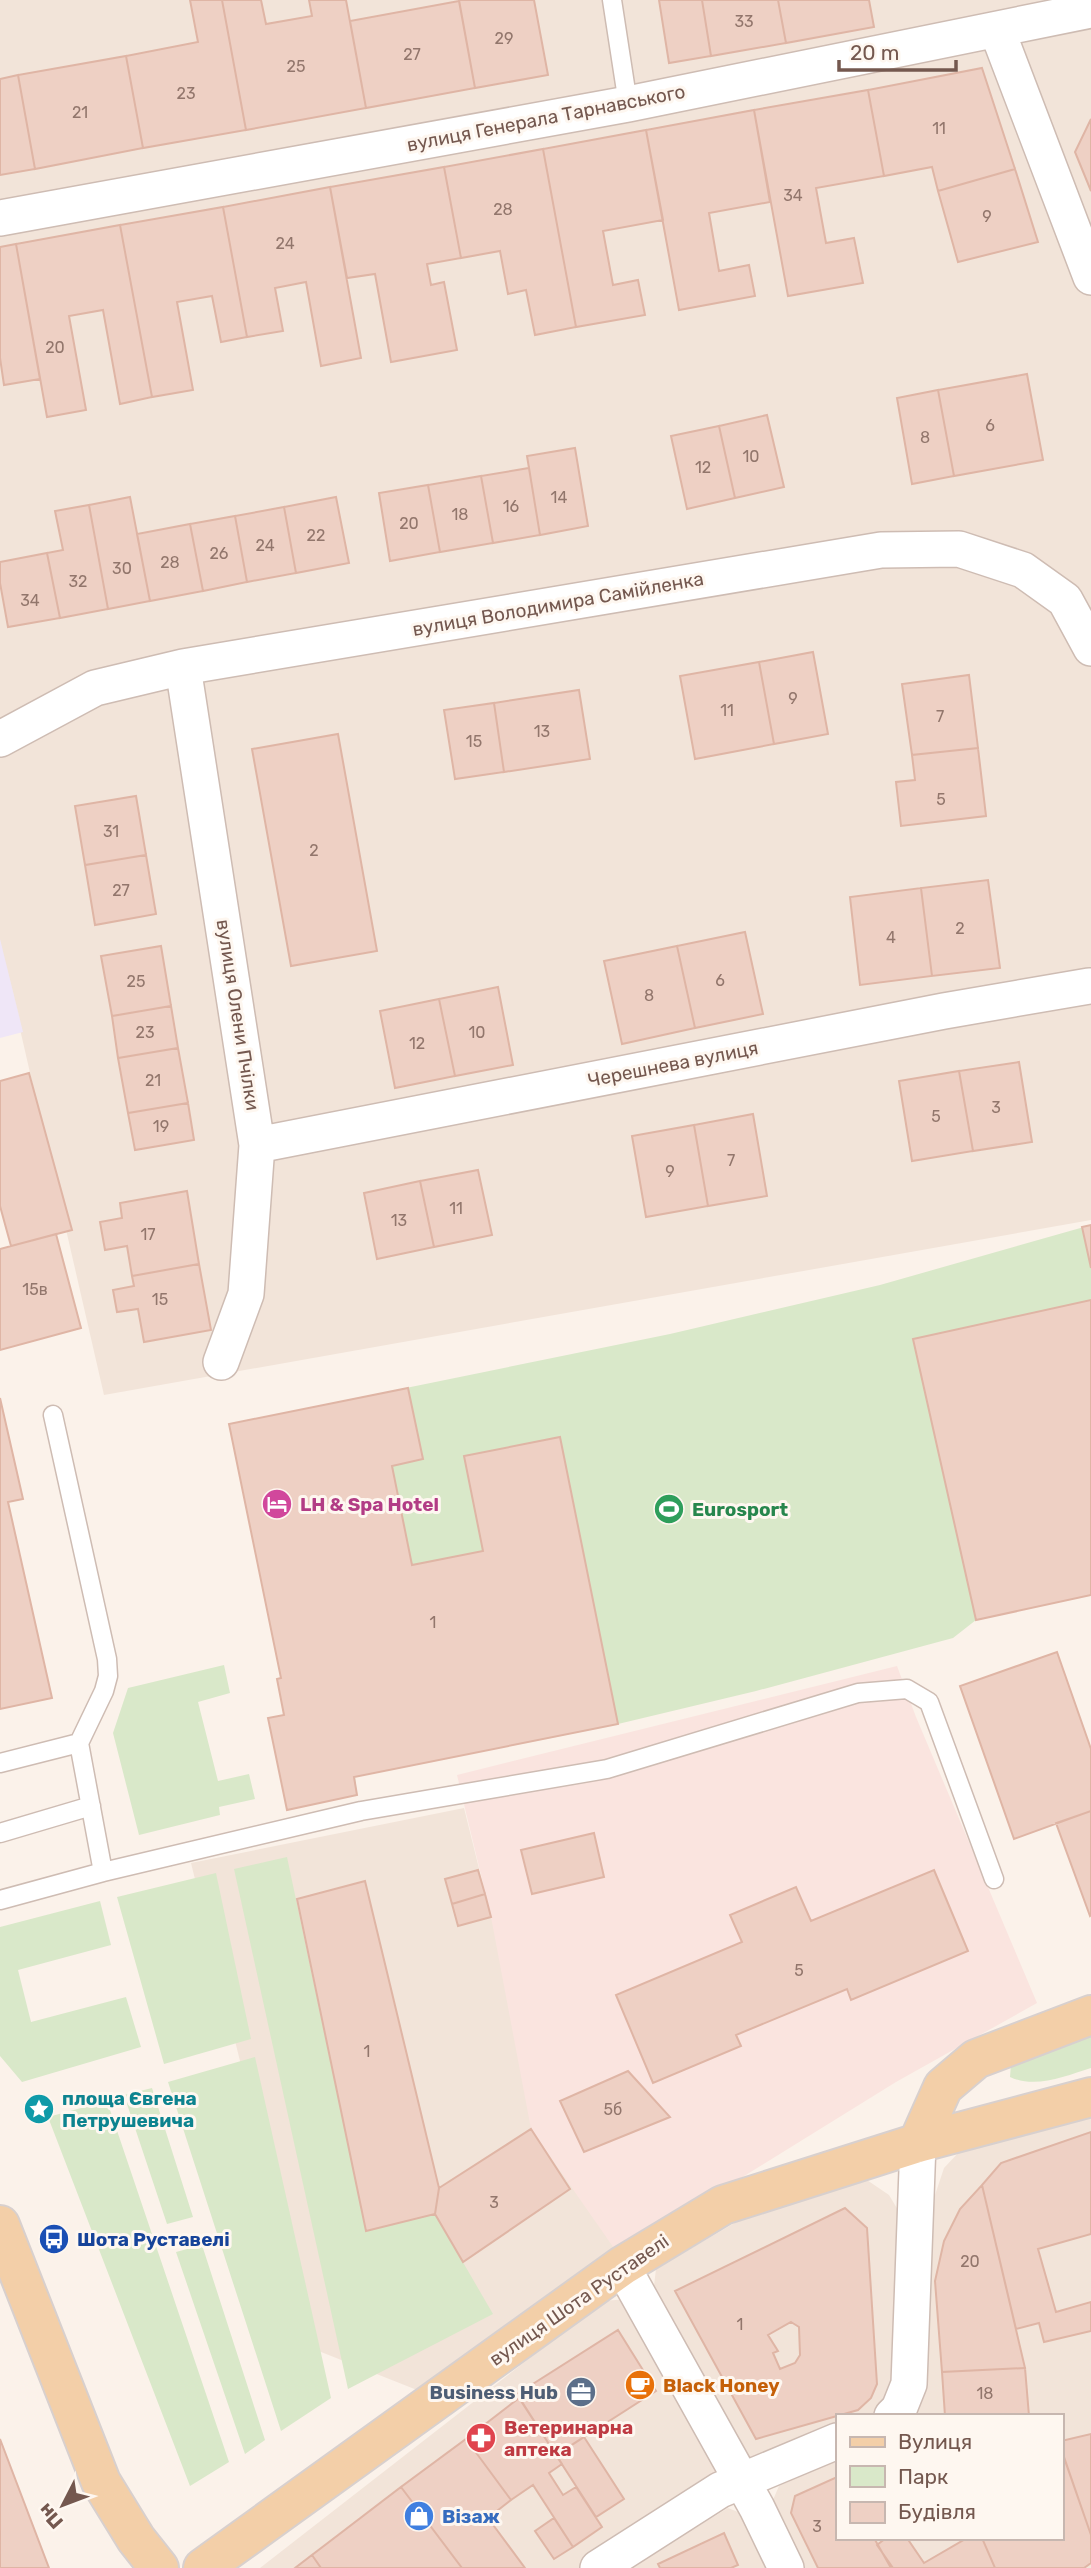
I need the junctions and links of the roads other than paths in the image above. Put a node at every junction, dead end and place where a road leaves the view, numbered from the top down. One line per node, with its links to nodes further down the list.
1 (612, 0): 4 (lane)
2 (1091, 10): 3 (street, вулиця Генерала Тарнавського)
3 (997, 30): 4 (street, вулиця Генерала Тарнавського); 6 (street)
4 (628, 104): 5 (street, вулиця Генерала Тарнавського)
5 (0, 218)
6 (1091, 276)
7 (1091, 648): 8 (street, вулиця Володимира Самійленка)
8 (183, 667): 9 (street, вулиця Володимира Самійленка); 11 (street, вулиця Олени Пчілки)
9 (0, 739)
10 (1088, 986): 11 (street, Черешнева вулиця)
11 (257, 1144): 12 (street, вулиця Олени Пчілки)
12 (221, 1362)
13 (53, 1415): 14 (lane)
14 (79, 1743): 15 (lane); 16 (lane)
15 (0, 1763)
16 (91, 1805): 17 (lane); 18 (lane)
17 (0, 1833)
18 (103, 1872): 19 (lane); 20 (lane)
19 (994, 1879)
20 (0, 1900)
21 (1091, 2015): 23 (main road)
22 (1091, 2097): 23 (main road, вулиця Шота Руставелі)
23 (918, 2143): 25 (main road, вулиця Шота Руставелі); 26 (street)
24 (0, 2225): 29 (main road)
25 (622, 2266): 28 (street); 30 (main road, вулиця Шота Руставелі)
26 (894, 2414)
27 (836, 2441): 28 (street)
28 (742, 2480): 31 (street); 32 (street)
29 (159, 2568)
30 (203, 2568)
31 (598, 2568)
32 (786, 2568)

